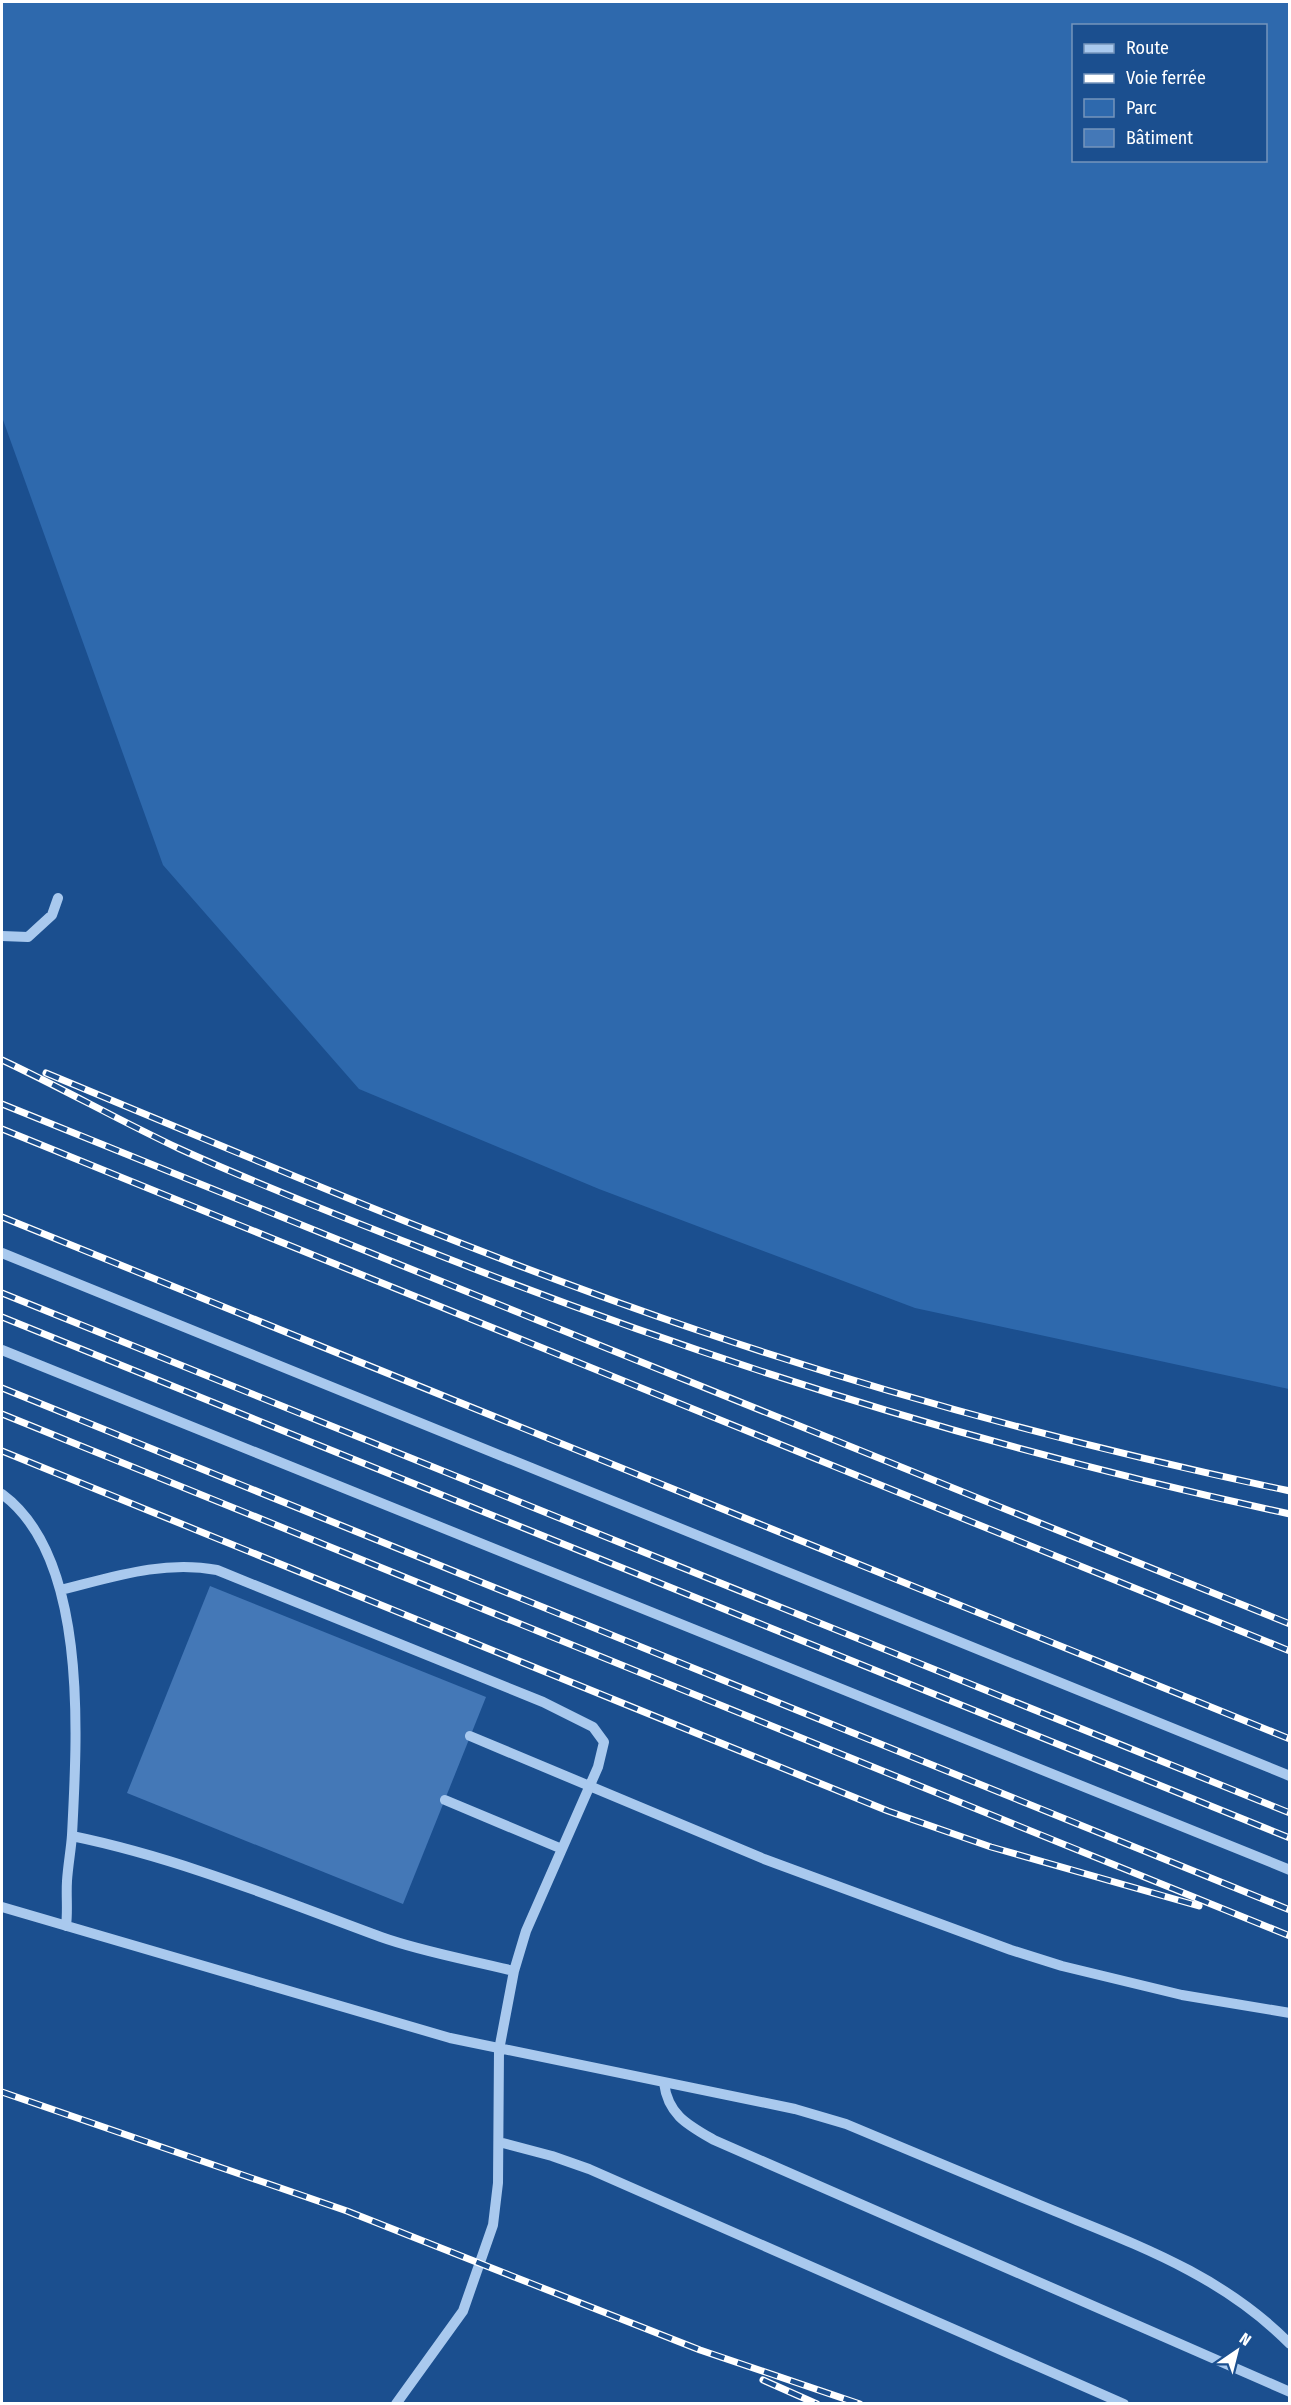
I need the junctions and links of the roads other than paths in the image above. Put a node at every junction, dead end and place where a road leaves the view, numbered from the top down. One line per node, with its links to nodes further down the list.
1 (58, 898): 2 (street)
2 (2, 936)
3 (2, 1253): 8 (street)
4 (2, 1350): 13 (street)
5 (2, 1494): 6 (street)
6 (61, 1590): 9 (street); 11 (street)
7 (470, 1737): 9 (street)
8 (1290, 1776)
9 (589, 1787): 12 (street); 17 (street)
10 (445, 1800): 12 (street)
11 (72, 1836): 15 (street); 16 (street)
12 (562, 1849): 16 (street)
13 (1290, 1870)
14 (2, 1907): 15 (street)
15 (66, 1926): 18 (street)
16 (514, 1971): 18 (street)
17 (1290, 2013)
18 (499, 2050): 19 (street); 20 (street)
19 (664, 2083): 21 (street); 22 (street)
20 (499, 2142): 23 (street); 24 (street)
21 (1290, 2344)
22 (1290, 2392)
23 (396, 2403)
24 (1124, 2403)

